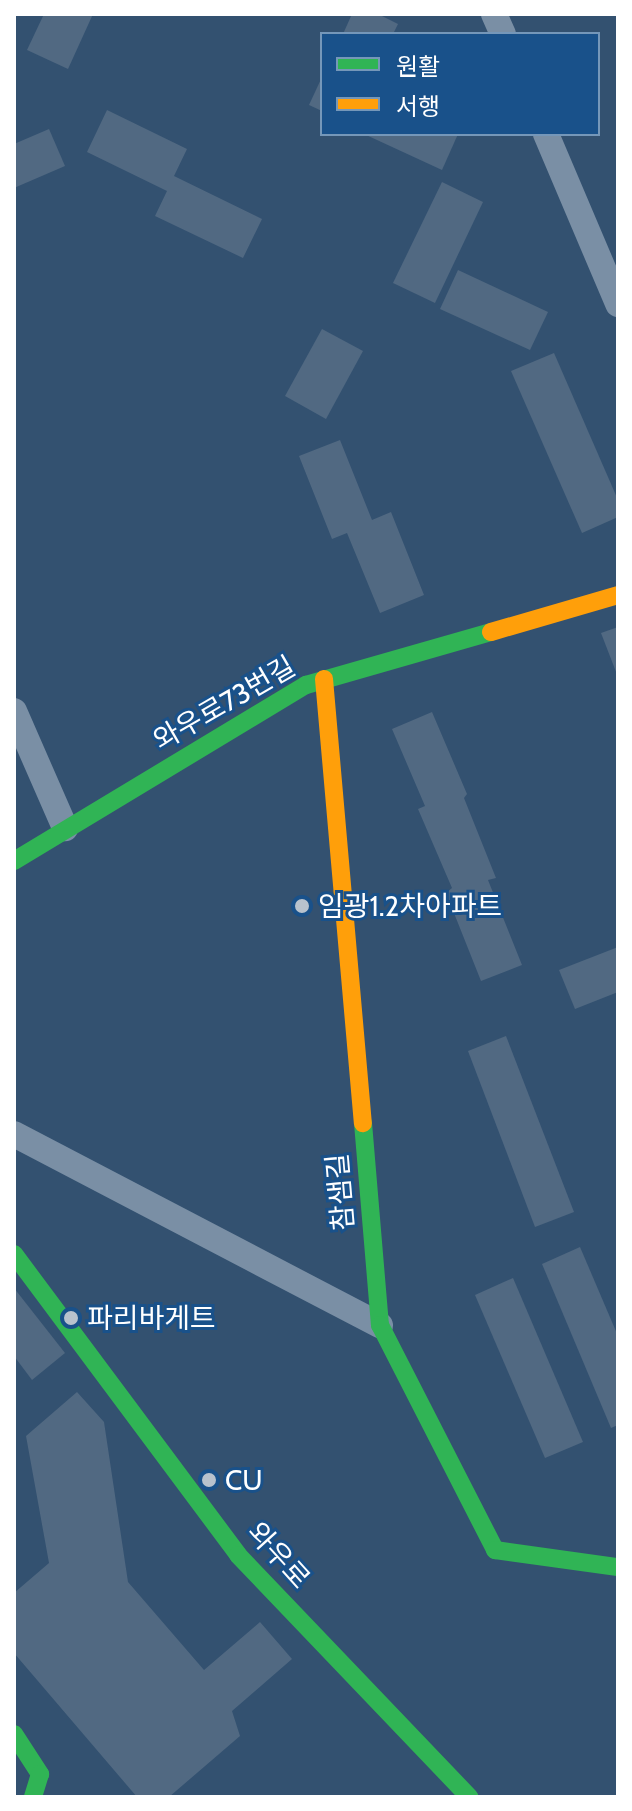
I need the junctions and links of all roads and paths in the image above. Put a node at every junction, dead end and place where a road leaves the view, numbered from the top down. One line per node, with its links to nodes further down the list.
1 (547, 136): 2 (street)
2 (618, 304)
3 (618, 595): 4 (street, 와우로73번길)
4 (324, 679): 6 (street, 와우로73번길); 10 (street, 참샘길)
5 (14, 711): 6 (street)
6 (65, 828): 7 (street, 와우로73번길)
7 (14, 861)
8 (14, 1134): 10 (street)
9 (14, 1254): 14 (street, 와우로)
10 (380, 1325): 11 (street, 참샘길)
11 (618, 1567)
12 (14, 1734): 13 (street)
13 (33, 1797)
14 (469, 1797)

